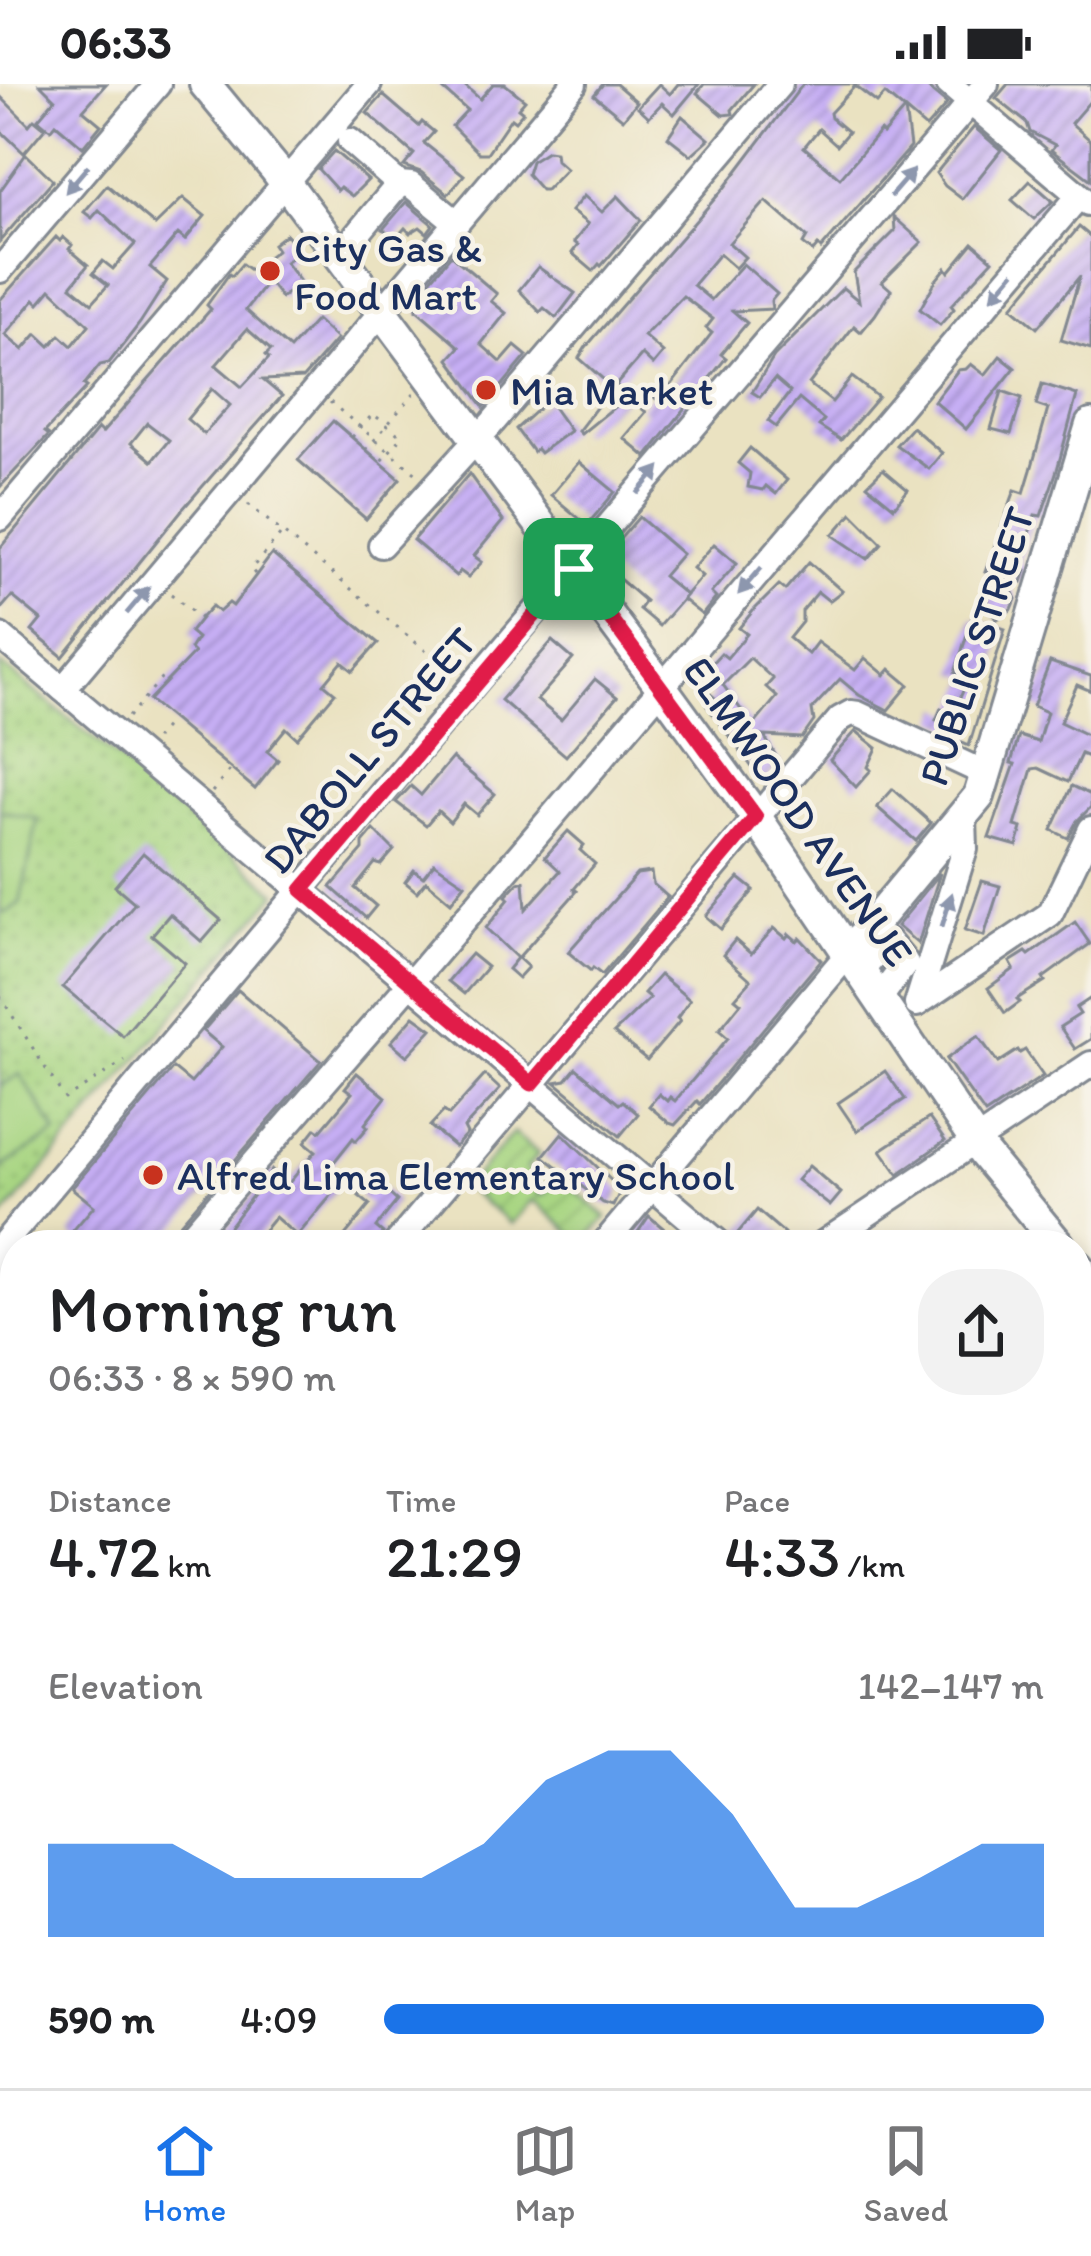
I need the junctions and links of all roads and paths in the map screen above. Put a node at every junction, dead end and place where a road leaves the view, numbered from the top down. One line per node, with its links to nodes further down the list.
1 (158, 84): 14 (street, one-way to 14)
2 (206, 84): 9 (main road, ELMWOOD AVENUE)
3 (370, 84): 9 (street)
4 (574, 84): 12 (street)
5 (779, 84): 23 (street)
6 (949, 84): 7 (street)
7 (978, 94): 11 (street); 32 (street, DABOLL STREET, one-way to 7)
8 (350, 140): 10 (street)
9 (284, 184): 13 (main road, ELMWOOD AVENUE); 29 (street)
10 (399, 184): 12 (street); 13 (street)
11 (1085, 200): 39 (street, one-way to 39)
12 (456, 222): 15 (street)
13 (339, 256): 15 (main road, ELMWOOD AVENUE)
14 (0, 270)
15 (380, 310): 23 (main road, ELMWOOD AVENUE); 40 (street, one-way to 15)
16 (414, 393): 18 (path)
17 (328, 400): 19 (path)
18 (387, 425): 19 (path); 22 (path); 25 (path)
19 (361, 428): 21 (path); 22 (path)
20 (1090, 431): 45 (main road, PUBLIC STREET)
21 (352, 437)
22 (375, 439): 24 (path); 25 (path)
23 (476, 440): 27 (street); 32 (main road, ELMWOOD AVENUE)
24 (366, 450)
25 (389, 451): 26 (path); 27 (path)
26 (380, 462)
27 (433, 488): 31 (street)
28 (242, 499): 30 (path)
29 (0, 518)
30 (283, 532): 33 (path); 38 (path)
31 (381, 545)
32 (574, 569): 39 (main road, ELMWOOD AVENUE); 50 (street, DABOLL STREET)
33 (255, 574)
34 (165, 589): 35 (path)
35 (201, 618)
36 (0, 636): 40 (street)
37 (166, 680): 42 (path)
38 (464, 682)
39 (660, 685): 47 (main road, ELMWOOD AVENUE); 54 (street)
40 (63, 689): 50 (street)
41 (171, 721): 43 (path)
42 (123, 722)
43 (150, 745)
44 (230, 770): 46 (path)
45 (986, 774): 47 (street); 48 (main road, PUBLIC STREET)
46 (209, 795)
47 (756, 817): 52 (main road, ELMWOOD AVENUE); 60 (street)
48 (964, 817): 51 (main road); 53 (street, PUBLIC STREET, one-way to 48)
49 (1091, 829): 57 (street)
50 (302, 890): 54 (street); 63 (street, DABOLL STREET)
51 (881, 931): 52 (main road); 53 (street)
52 (855, 963): 56 (main road, ELMWOOD AVENUE); 62 (street)
53 (917, 966): 56 (street); 57 (street, PUBLIC STREET)
54 (412, 982): 60 (street); 64 (street)
55 (0, 996): 58 (path)
56 (879, 999): 57 (main road, ELMWOOD AVENUE)
57 (908, 1014): 61 (main road, ELMWOOD AVENUE)
58 (125, 1061)
59 (1091, 1064): 61 (street)
60 (532, 1084): 62 (street); 65 (street)
61 (976, 1142): 68 (street); 69 (main road, ELMWOOD AVENUE)
62 (652, 1185): 66 (street); 67 (street)
63 (15, 1230)
64 (196, 1230)
65 (408, 1230)
66 (615, 1230)
67 (704, 1230)
68 (844, 1230)
69 (1048, 1230)

